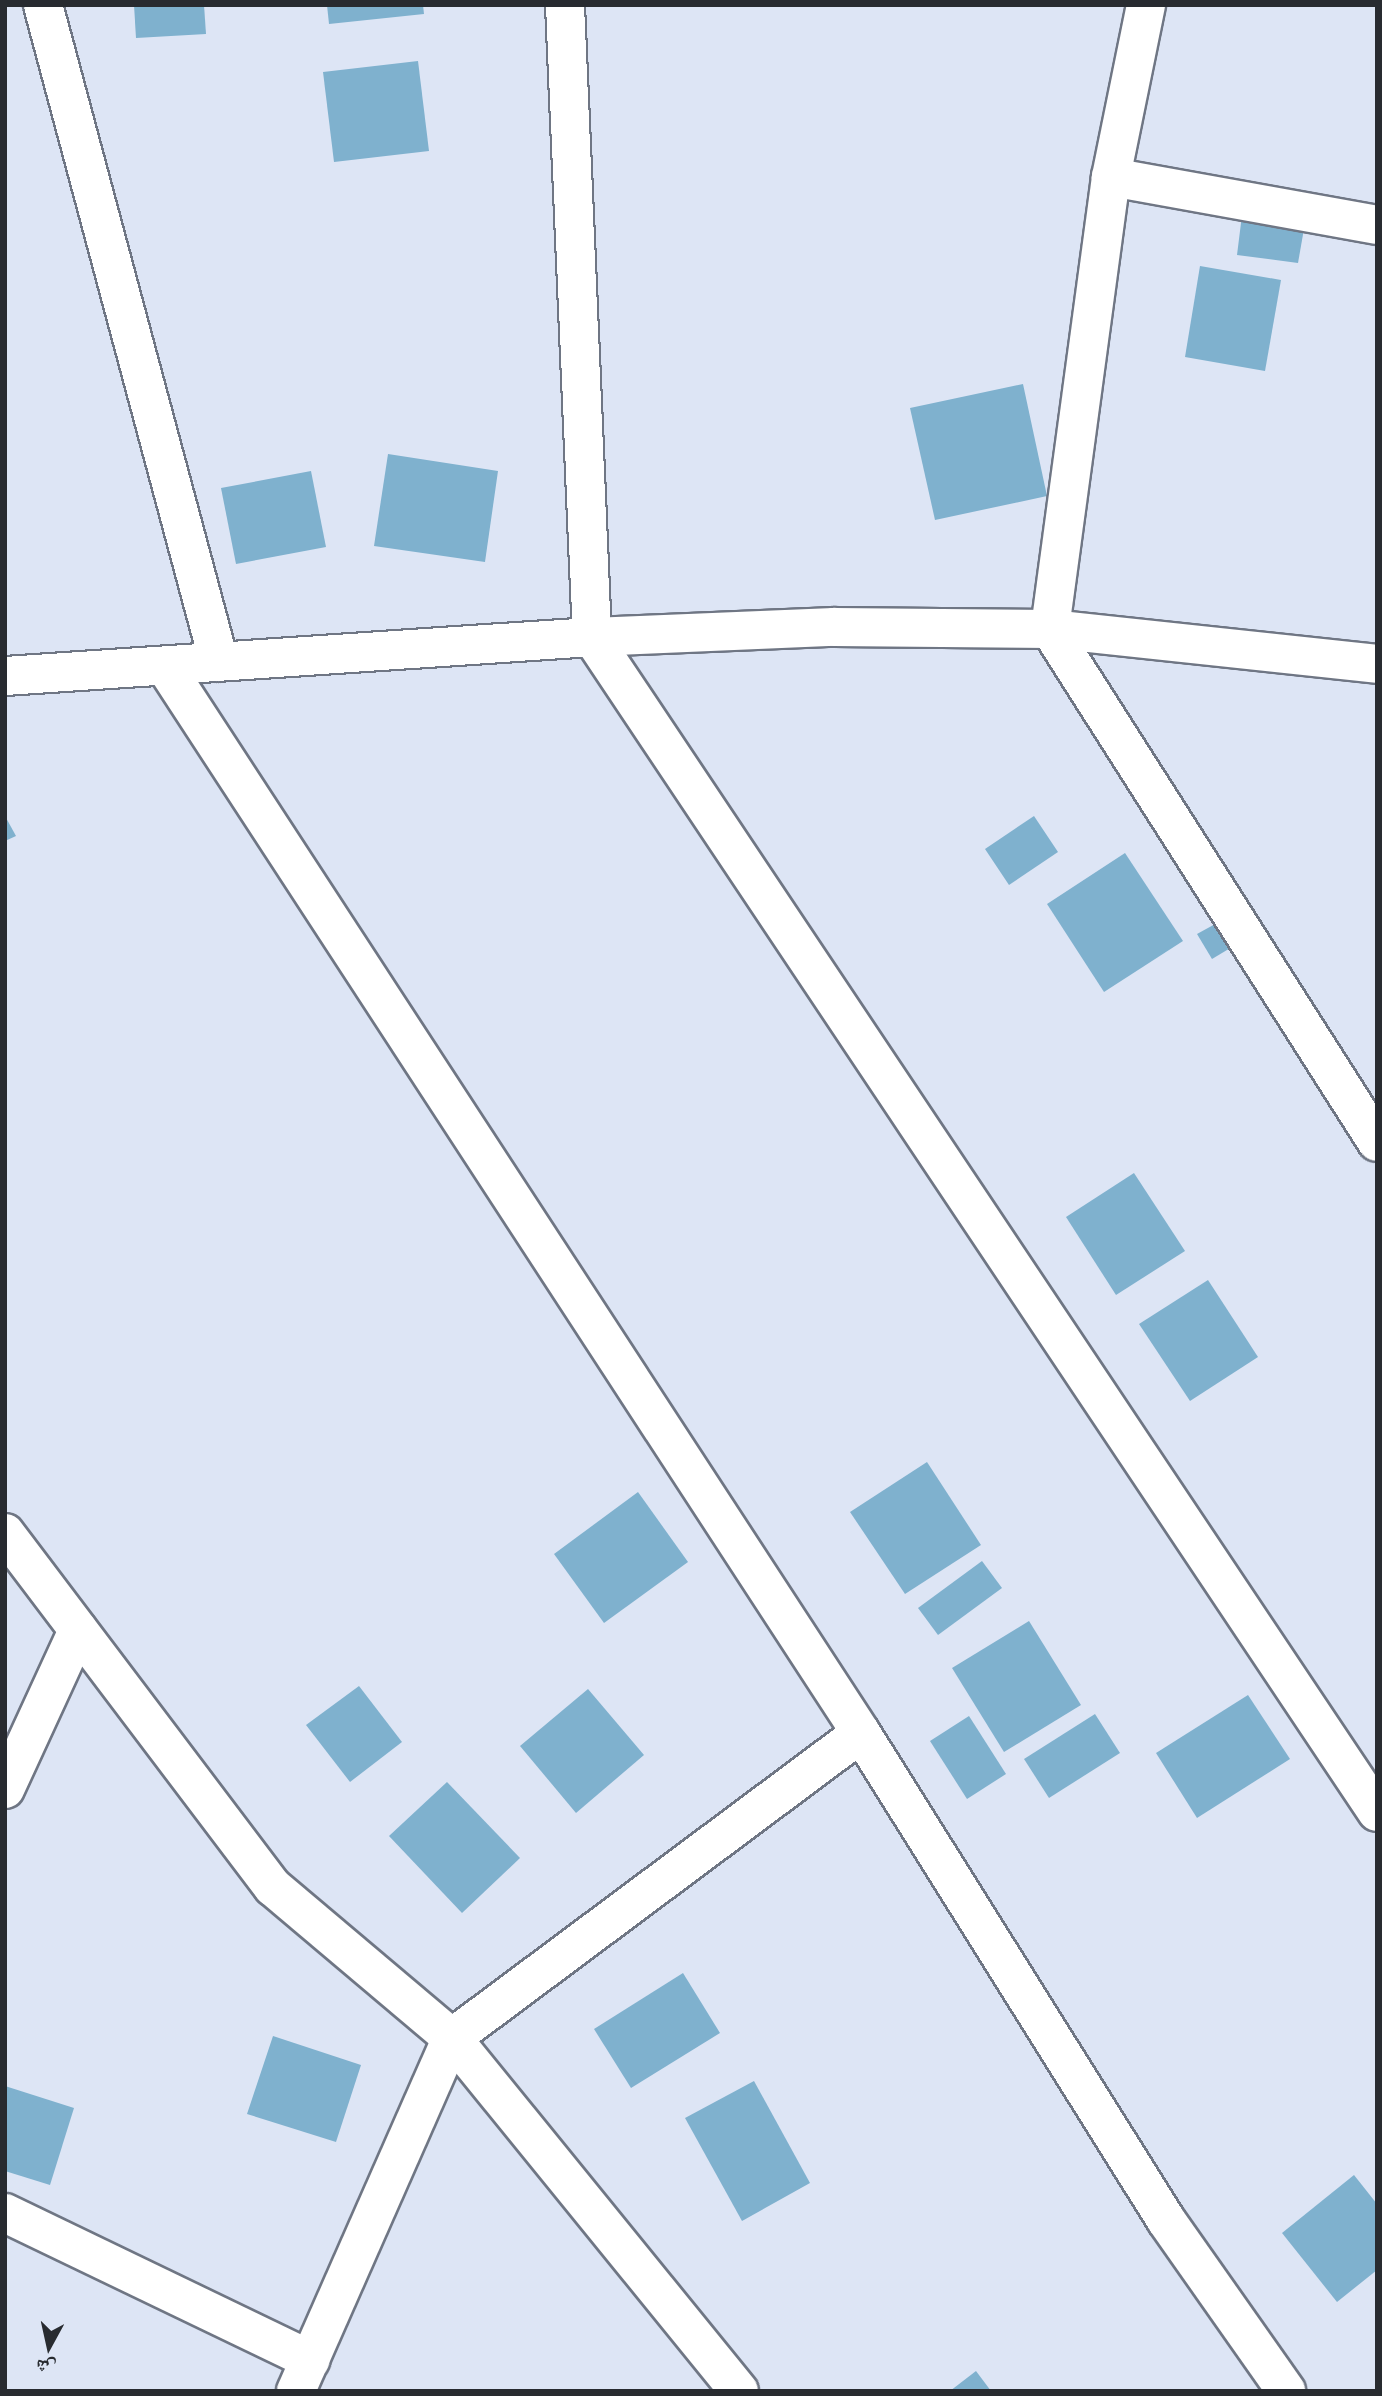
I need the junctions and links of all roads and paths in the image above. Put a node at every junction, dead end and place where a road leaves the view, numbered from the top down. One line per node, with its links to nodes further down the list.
1 (43, 5): 8 (street)
2 (565, 5): 7 (street)
3 (1146, 5): 4 (street)
4 (1111, 177): 5 (street); 6 (street)
5 (1377, 225)
6 (1050, 629): 7 (street); 9 (street); 12 (street)
7 (592, 637): 8 (street); 17 (street)
8 (219, 662): 10 (street)
9 (1377, 664)
10 (165, 666): 11 (street); 15 (street)
11 (5, 676)
12 (1377, 1142)
13 (5, 1533): 14 (street)
14 (78, 1630): 16 (street); 18 (street)
15 (861, 1733): 18 (street); 22 (street)
16 (5, 1789)
17 (1377, 1812)
18 (452, 2038): 20 (street); 21 (street)
19 (5, 2213): 20 (street)
20 (303, 2376)
21 (739, 2391)
22 (1286, 2391)

